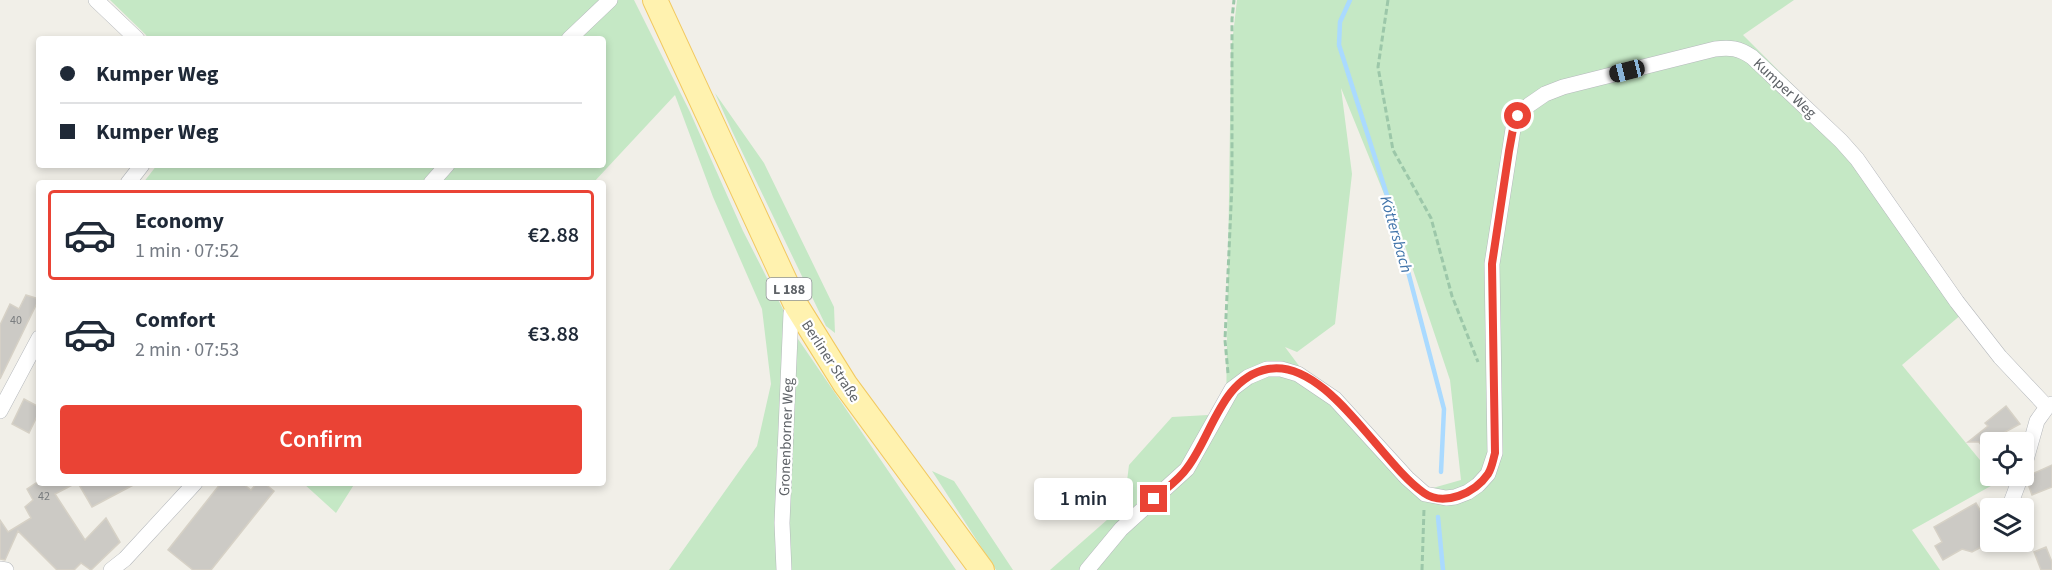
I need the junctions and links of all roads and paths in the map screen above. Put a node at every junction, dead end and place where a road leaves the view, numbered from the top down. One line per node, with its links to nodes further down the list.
1 (96, 0): 6 (street)
2 (610, 0): 7 (street)
3 (655, 0): 12 (main road, Berliner Straße / L 188)
4 (1234, 0): 15 (path)
5 (1388, 0): 14 (path)
6 (134, 36)
7 (572, 36)
8 (140, 168): 10 (street)
9 (444, 168): 11 (street)
10 (130, 180)
11 (434, 180)
12 (797, 307): 24 (street, Gronenborner Weg); 25 (main road, Berliner Straße / L 188)
13 (36, 344): 17 (street)
14 (1479, 365)
15 (1232, 388): 20 (street); 26 (street)
16 (2050, 406): 18 (street); 20 (street, Kumper Weg)
17 (0, 411)
18 (2034, 432)
19 (192, 486): 23 (street)
20 (1425, 494): 27 (path)
21 (0, 569): 22 (street)
22 (6, 570)
23 (111, 570)
24 (784, 570)
25 (982, 570)
26 (1087, 570)
27 (1422, 570)

